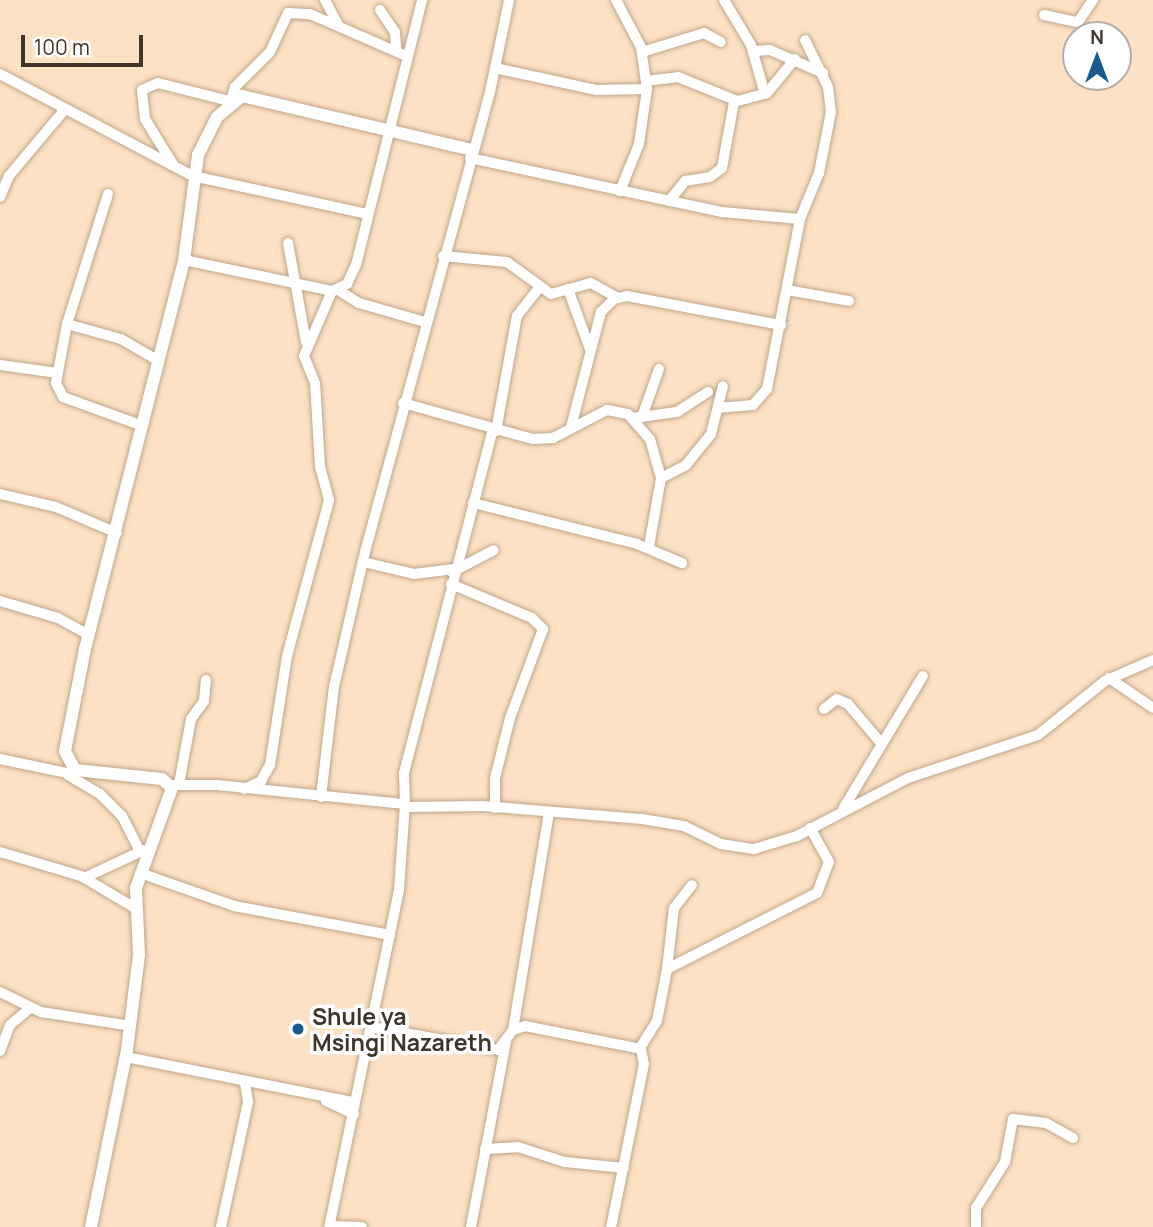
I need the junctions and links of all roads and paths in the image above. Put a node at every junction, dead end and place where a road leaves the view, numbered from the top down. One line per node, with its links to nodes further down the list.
1 (325, 0): 9 (street)
2 (422, 0): 15 (street)
3 (509, 0): 17 (street)
4 (616, 0): 14 (street)
5 (724, 0): 13 (street)
6 (1093, 0): 8 (street)
7 (380, 10): 12 (street)
8 (1044, 15)
9 (339, 26): 12 (street); 23 (street)
10 (805, 40): 19 (street)
11 (721, 42): 14 (street)
12 (396, 48): 15 (street)
13 (753, 51): 16 (street); 21 (street)
14 (642, 52): 20 (street)
15 (406, 56): 25 (street)
16 (795, 59): 19 (street); 21 (street)
17 (495, 68): 20 (street); 26 (street)
18 (0, 74): 24 (street)
19 (823, 74): 34 (street)
20 (647, 85): 22 (street); 29 (street)
21 (765, 94): 22 (street)
22 (735, 100): 32 (street)
23 (230, 101): 25 (street); 27 (street); 28 (street)
24 (65, 108): 27 (street); 31 (street)
25 (391, 131): 26 (street); 33 (street)
26 (471, 154): 29 (street); 36 (street)
27 (174, 166): 28 (street)
28 (193, 176): 33 (street); 37 (street)
29 (620, 191): 32 (street)
30 (108, 194): 46 (street)
31 (0, 197)
32 (669, 201): 34 (street)
33 (368, 214): 42 (street)
34 (800, 219): 41 (street)
35 (288, 243): 38 (street)
36 (443, 256): 39 (street); 45 (street)
37 (184, 260): 38 (street); 50 (street)
38 (295, 285): 42 (street); 48 (street)
39 (540, 287): 40 (street); 61 (street)
40 (568, 289): 43 (street); 49 (street)
41 (787, 289): 44 (street); 47 (street)
42 (335, 290): 45 (street); 48 (street)
43 (618, 298): 47 (street); 49 (street)
44 (849, 301)
45 (425, 323): 56 (street)
46 (67, 324): 50 (street); 53 (street)
47 (780, 326): 57 (street)
48 (306, 342): 85 (street)
49 (590, 349): 60 (street)
50 (157, 360): 59 (street)
51 (0, 365): 53 (street)
52 (659, 369): 58 (street)
53 (57, 373): 59 (street)
54 (723, 386): 57 (street)
55 (708, 392): 58 (street)
56 (402, 403): 61 (street); 68 (street)
57 (718, 408): 62 (street)
58 (638, 417): 60 (street); 62 (street)
59 (143, 426): 65 (street)
60 (571, 427): 61 (street)
61 (495, 430): 64 (street)
62 (661, 478): 66 (street)
63 (0, 494): 65 (street)
64 (473, 503): 66 (street); 70 (street)
65 (117, 533): 73 (street)
66 (649, 547): 69 (street)
67 (494, 550): 70 (street)
68 (363, 562): 70 (street); 86 (street)
69 (682, 563)
70 (453, 570): 71 (street)
71 (451, 584): 87 (street); 88 (street)
72 (0, 601): 73 (street)
73 (89, 635): 82 (street)
74 (1153, 660): 76 (street)
75 (923, 676): 80 (street)
76 (1109, 678): 78 (street); 89 (street)
77 (206, 680): 84 (street)
78 (1153, 708)
79 (824, 709): 80 (street)
80 (881, 743): 89 (street)
81 (0, 759): 83 (street)
82 (83, 772): 83 (street); 84 (street)
83 (68, 775): 92 (street)
84 (174, 785): 85 (street); 92 (street)
85 (244, 789): 86 (street)
86 (321, 797): 87 (street)
87 (405, 805): 88 (street); 98 (street)
88 (495, 808): 90 (street)
89 (843, 808): 91 (street)
90 (549, 813): 91 (street); 104 (street)
91 (810, 828): 99 (street)
92 (144, 850): 94 (street); 95 (street)
93 (0, 852): 95 (street)
94 (140, 873): 97 (street); 98 (street)
95 (84, 878): 97 (street)
96 (692, 885): 99 (street)
97 (135, 908): 102 (street)
98 (390, 935): 103 (street)
99 (667, 969): 106 (street)
100 (0, 992): 101 (street)
101 (30, 1008): 102 (street); 107 (street)
102 (131, 1026): 108 (street)
103 (372, 1027): 105 (street); 113 (street)
104 (513, 1030): 105 (street); 106 (street)
105 (506, 1042): 116 (street)
106 (640, 1048): 117 (street)
107 (0, 1051)
108 (126, 1057): 109 (street); 119 (street)
109 (245, 1083): 110 (street); 111 (street)
110 (259, 1085): 111 (street); 112 (street)
111 (248, 1098): 120 (street)
112 (320, 1098): 113 (street); 114 (street)
113 (354, 1102): 114 (street)
114 (354, 1114): 118 (street)
115 (1073, 1138): 124 (street)
116 (485, 1149): 117 (street); 122 (street)
117 (624, 1168): 123 (street)
118 (329, 1226): 121 (street)
119 (91, 1227)
120 (221, 1227)
121 (362, 1227)
122 (471, 1227)
123 (611, 1227)
124 (976, 1227)

